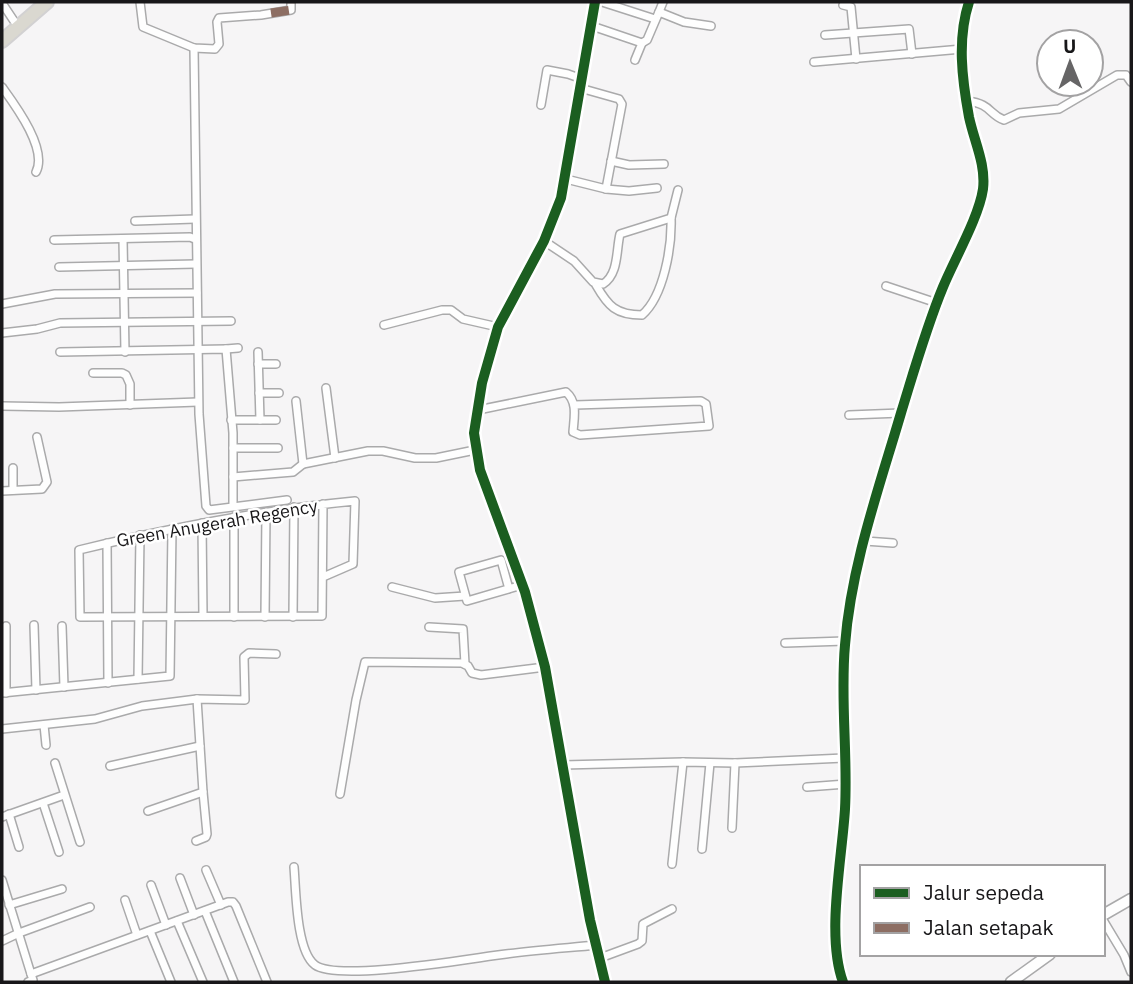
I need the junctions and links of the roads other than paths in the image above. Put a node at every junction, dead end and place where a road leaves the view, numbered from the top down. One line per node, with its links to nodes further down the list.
1 (37, 2): 14 (highway)
2 (47, 2): 20 (highway)
3 (140, 2): 22 (street)
4 (291, 2): 22 (street)
5 (595, 2): 15 (street)
6 (602, 2): 12 (street)
7 (635, 2): 12 (street)
8 (663, 2): 13 (street)
9 (970, 2): 23 (street)
10 (2, 3): 14 (street)
11 (843, 5): 18 (street)
12 (631, 11): 13 (street)
13 (657, 16): 16 (street); 21 (street)
14 (14, 21): 17 (highway)
15 (589, 25): 21 (street); 29 (street)
16 (712, 26)
17 (2, 31)
18 (853, 33): 19 (street); 24 (street); 25 (street)
19 (825, 35)
20 (2, 41)
21 (642, 43): 26 (street)
22 (194, 48): 43 (street)
23 (962, 49): 24 (street); 33 (street)
24 (912, 54): 25 (street)
25 (856, 59): 27 (street)
26 (635, 60)
27 (814, 62)
28 (1128, 73): 30 (street); 33 (street)
29 (582, 79): 32 (street); 34 (street)
30 (1131, 82)
31 (2, 87): 37 (street)
32 (580, 88): 35 (street); 38 (street)
33 (967, 101): 56 (street)
34 (541, 105)
35 (611, 161): 36 (street); 40 (street)
36 (664, 164)
37 (36, 172)
38 (566, 179): 40 (street); 48 (street)
39 (657, 188): 40 (street)
40 (606, 189)
41 (678, 190): 42 (street)
42 (671, 218): 52 (street); 52 (street)
43 (195, 219): 44 (street); 46 (street)
44 (135, 221)
45 (123, 239): 46 (street); 47 (street); 50 (street)
46 (195, 239): 49 (street)
47 (54, 240)
48 (544, 241): 52 (street); 62 (street)
49 (196, 264): 50 (street); 55 (street)
50 (124, 265): 51 (street); 54 (street)
51 (59, 267)
52 (596, 285)
53 (886, 286): 56 (street)
54 (124, 293): 55 (street); 57 (street); 60 (street)
55 (197, 293): 58 (street)
56 (937, 303): 82 (street)
57 (2, 304)
58 (198, 321): 59 (street); 60 (street); 65 (street)
59 (231, 321)
60 (124, 323): 63 (street); 68 (street)
61 (384, 326): 62 (street)
62 (498, 327): 81 (street)
63 (2, 333)
64 (237, 348): 66 (street)
65 (199, 349): 66 (street); 68 (street); 77 (street)
66 (226, 349): 84 (street)
67 (60, 352): 68 (street)
68 (125, 352)
69 (258, 352): 70 (street)
70 (258, 364): 71 (street); 74 (street)
71 (276, 364)
72 (93, 373): 78 (street)
73 (326, 388): 91 (street)
74 (259, 393): 75 (street); 85 (street)
75 (279, 393)
76 (296, 401): 92 (street)
77 (198, 402): 78 (street); 99 (street)
78 (130, 405): 80 (street)
79 (575, 405): 79 (street); 81 (street)
80 (2, 406)
81 (478, 410): 90 (street)
82 (901, 413): 83 (street); 106 (street)
83 (849, 415)
84 (231, 420): 85 (street); 88 (street)
85 (260, 420): 86 (street)
86 (276, 420)
87 (37, 438): 95 (street)
88 (233, 448): 89 (street); 94 (street)
89 (278, 448)
90 (475, 450): 91 (street); 110 (street)
91 (335, 458): 92 (street)
92 (303, 464): 94 (street)
93 (13, 468): 95 (street)
94 (233, 477): 99 (street)
95 (13, 490): 96 (street)
96 (2, 491)
97 (287, 500): 99 (street)
98 (323, 504): 100 (street, Green Anugerah Regency); 109 (street); 109 (street, Green Anugerah Regency)
99 (233, 506)
100 (294, 507): 101 (street, Green Anugerah Regency); 120 (street)
101 (266, 512): 102 (street, Green Anugerah Regency); 119 (street)
102 (234, 517): 103 (street, Green Anugerah Regency); 118 (street)
103 (202, 523): 104 (street, Green Anugerah Regency); 117 (street)
104 (172, 529): 105 (street, Green Anugerah Regency); 115 (street)
105 (140, 535): 107 (street, Green Anugerah Regency); 114 (street)
106 (865, 541): 108 (street); 125 (street)
107 (107, 543): 116 (street); 116 (street, Green Anugerah Regency)
108 (893, 543)
109 (324, 577): 120 (street)
110 (523, 586): 112 (street); 129 (street)
111 (392, 587): 113 (street)
112 (509, 589): 113 (street); 113 (street)
113 (466, 596)
114 (138, 615): 115 (street); 116 (street); 130 (street)
115 (169, 615): 117 (street); 130 (street)
116 (108, 616): 131 (street)
117 (203, 616): 118 (street)
118 (234, 617): 119 (street)
119 (265, 617): 120 (street)
120 (293, 617)
121 (34, 625): 133 (street)
122 (6, 626): 134 (street)
123 (62, 626): 132 (street)
124 (429, 627): 128 (street)
125 (845, 641): 126 (street); 140 (street)
126 (785, 643)
127 (276, 654): 135 (street)
128 (465, 664): 129 (street); 150 (street)
129 (545, 667): 145 (street)
130 (138, 679): 131 (street)
131 (108, 682): 132 (street)
132 (64, 687): 133 (street)
133 (36, 690): 134 (street)
134 (4, 693)
135 (197, 699): 136 (street); 139 (street)
136 (44, 725): 137 (street); 138 (street)
137 (2, 729)
138 (46, 745)
139 (200, 746): 146 (street); 149 (street)
140 (845, 758): 144 (street); 147 (street)
141 (683, 762): 143 (street); 145 (street); 161 (street)
142 (55, 763): 151 (street)
143 (710, 763): 144 (street); 159 (street)
144 (735, 763): 155 (street)
145 (563, 765): 185 (street)
146 (110, 766)
147 (846, 784): 148 (street); 195 (street)
148 (807, 787)
149 (203, 792): 153 (street); 157 (street)
150 (340, 794)
151 (64, 795): 152 (street); 156 (street)
152 (43, 803): 154 (street); 160 (street)
153 (148, 811)
154 (5, 816): 158 (street)
155 (732, 828)
156 (80, 842)
157 (196, 842)
158 (19, 847)
159 (702, 849)
160 (58, 852)
161 (672, 864)
162 (294, 867): 185 (street)
163 (206, 870): 170 (street)
164 (180, 878): 177 (street)
165 (2, 880): 172 (street)
166 (150, 885): 180 (street)
167 (62, 889): 172 (street)
168 (1131, 899): 175 (street)
169 (125, 900): 183 (street)
170 (221, 905): 174 (street); 193 (street)
171 (90, 907): 182 (street)
172 (10, 908): 176 (street); 182 (street)
173 (671, 909): 187 (street)
174 (205, 911): 177 (street); 192 (street)
175 (1105, 914)
176 (2, 915)
177 (194, 915): 178 (street)
178 (177, 921): 180 (street); 191 (street)
179 (1105, 923): 188 (street)
180 (166, 925): 181 (street)
181 (150, 931): 183 (street); 190 (street)
182 (19, 933): 184 (street); 189 (street)
183 (137, 935): 189 (street)
184 (2, 941)
185 (597, 945): 187 (street)
186 (1047, 956): 196 (street)
187 (600, 958): 194 (street)
188 (1131, 972)
189 (31, 980)
190 (170, 982)
191 (203, 982)
192 (234, 982)
193 (267, 982)
194 (605, 982)
195 (843, 982)
196 (1011, 982)

